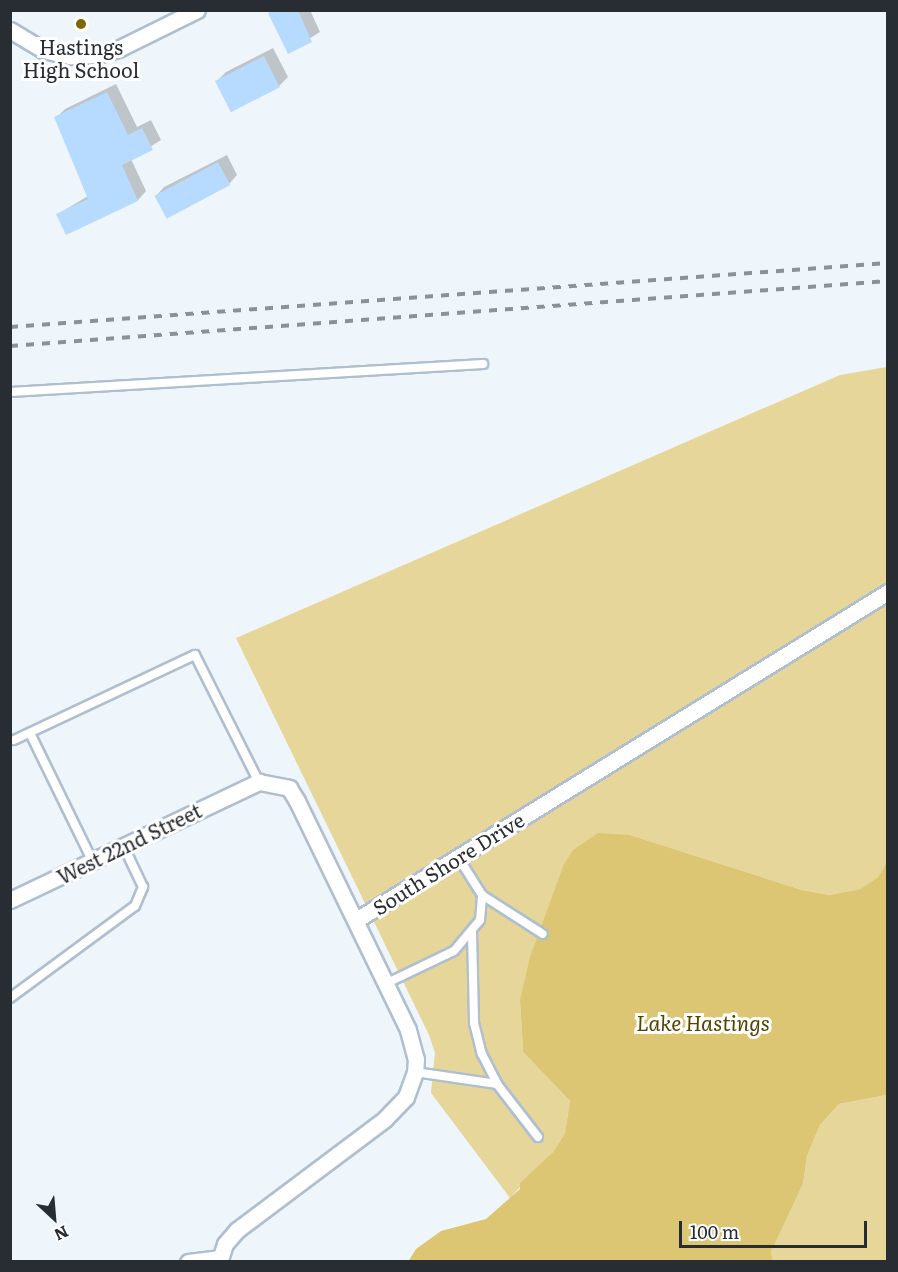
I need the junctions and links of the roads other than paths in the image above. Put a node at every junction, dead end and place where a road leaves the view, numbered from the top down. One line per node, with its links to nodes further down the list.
1 (197, 10): 2 (street)
2 (10, 30)
3 (483, 364): 4 (lane)
4 (10, 392)
5 (888, 592): 10 (street, South Shore Drive)
6 (30, 733): 7 (lane); 8 (lane); 11 (lane)
7 (14, 740)
8 (253, 784): 9 (street, West 22nd Street); 14 (street)
9 (123, 845): 11 (street, West 22nd Street); 18 (lane)
10 (458, 857): 12 (lane); 14 (street, South Shore Drive)
11 (92, 860): 13 (street, West 22nd Street)
12 (482, 895): 15 (lane); 16 (lane)
13 (10, 900)
14 (356, 920): 17 (street, South Shore Drive)
15 (472, 932): 17 (lane); 20 (lane)
16 (543, 934)
17 (385, 984): 19 (street, South Shore Drive)
18 (10, 998)
19 (415, 1072): 20 (lane); 22 (street, South Shore Drive)
20 (497, 1084): 21 (lane)
21 (538, 1137)
22 (219, 1260): 23 (street)
23 (188, 1262)

